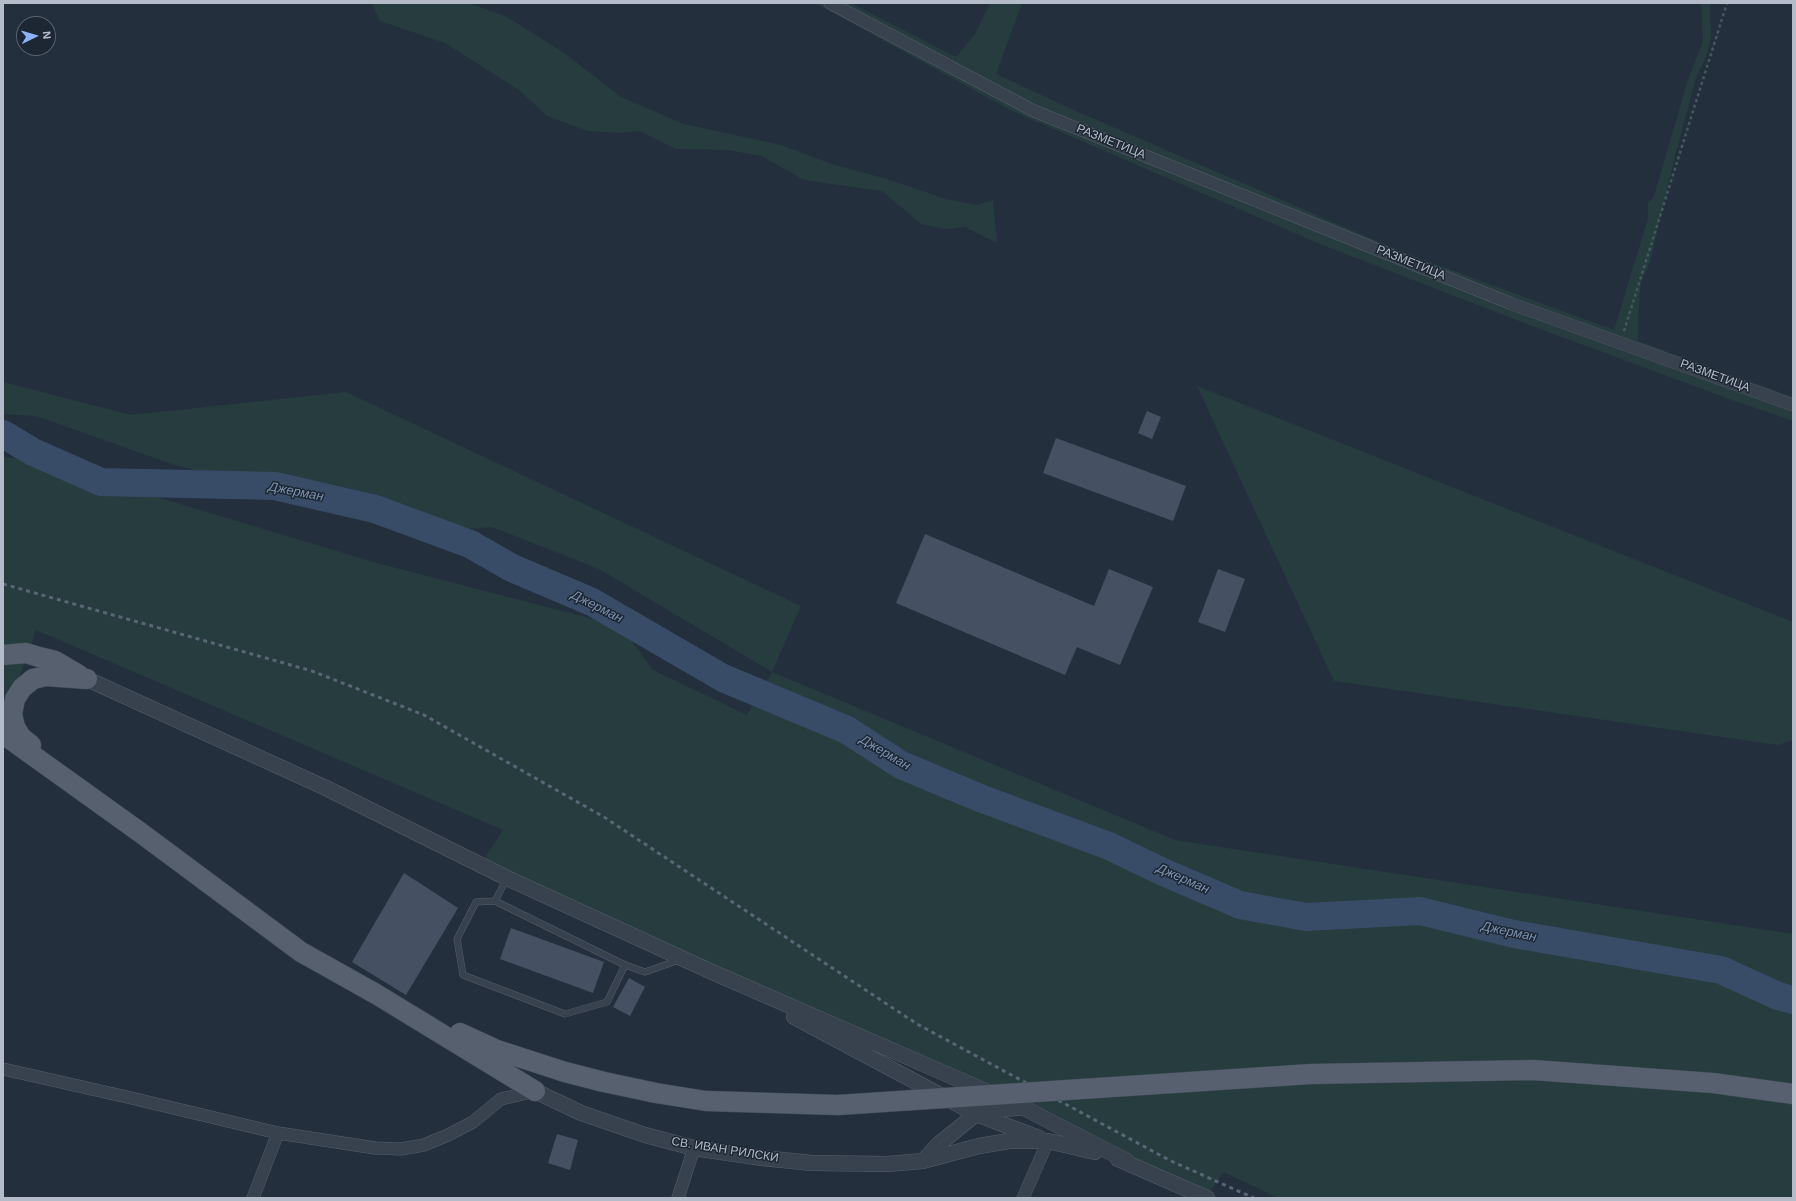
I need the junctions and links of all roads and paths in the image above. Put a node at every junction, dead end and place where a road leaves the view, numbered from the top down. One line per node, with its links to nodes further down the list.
1 (830, 3): 3 (street, РАЗМЕТИЦА)
2 (1728, 3): 3 (path)
3 (1620, 342): 4 (street, РАЗМЕТИЦА)
4 (1793, 405)
5 (3, 655): 6 (main road)
6 (86, 679): 8 (main road); 9 (street)
7 (3, 734): 8 (main road)
8 (141, 833): 14 (main road)
9 (507, 878): 10 (lane); 11 (street)
10 (495, 901): 12 (lane); 12 (lane)
11 (683, 959): 12 (lane); 13 (street)
12 (625, 965)
13 (712, 972): 19 (street); 20 (street)
14 (376, 994): 16 (main road); 17 (main road)
15 (3, 1070): 21 (street)
16 (566, 1072): 17 (main road); 18 (main road, bridge)
17 (535, 1092): 21 (street); 23 (street, СВ. ИВАН РИЛСКИ)
18 (1793, 1094)
19 (1022, 1108): 20 (street); 25 (street)
20 (976, 1114): 22 (street); 24 (street)
21 (278, 1133): 26 (street)
22 (1048, 1141): 24 (street, СВ. ИВАН РИЛСКИ); 25 (street, СВ. ИВАН РИЛСКИ); 28 (street)
23 (694, 1148): 24 (street, СВ. ИВАН РИЛСКИ); 27 (street)
24 (923, 1161)
25 (1127, 1161): 29 (street, СВ. ИВАН РИЛСКИ)
26 (253, 1198)
27 (678, 1198)
28 (1023, 1198)
29 (1207, 1198)

